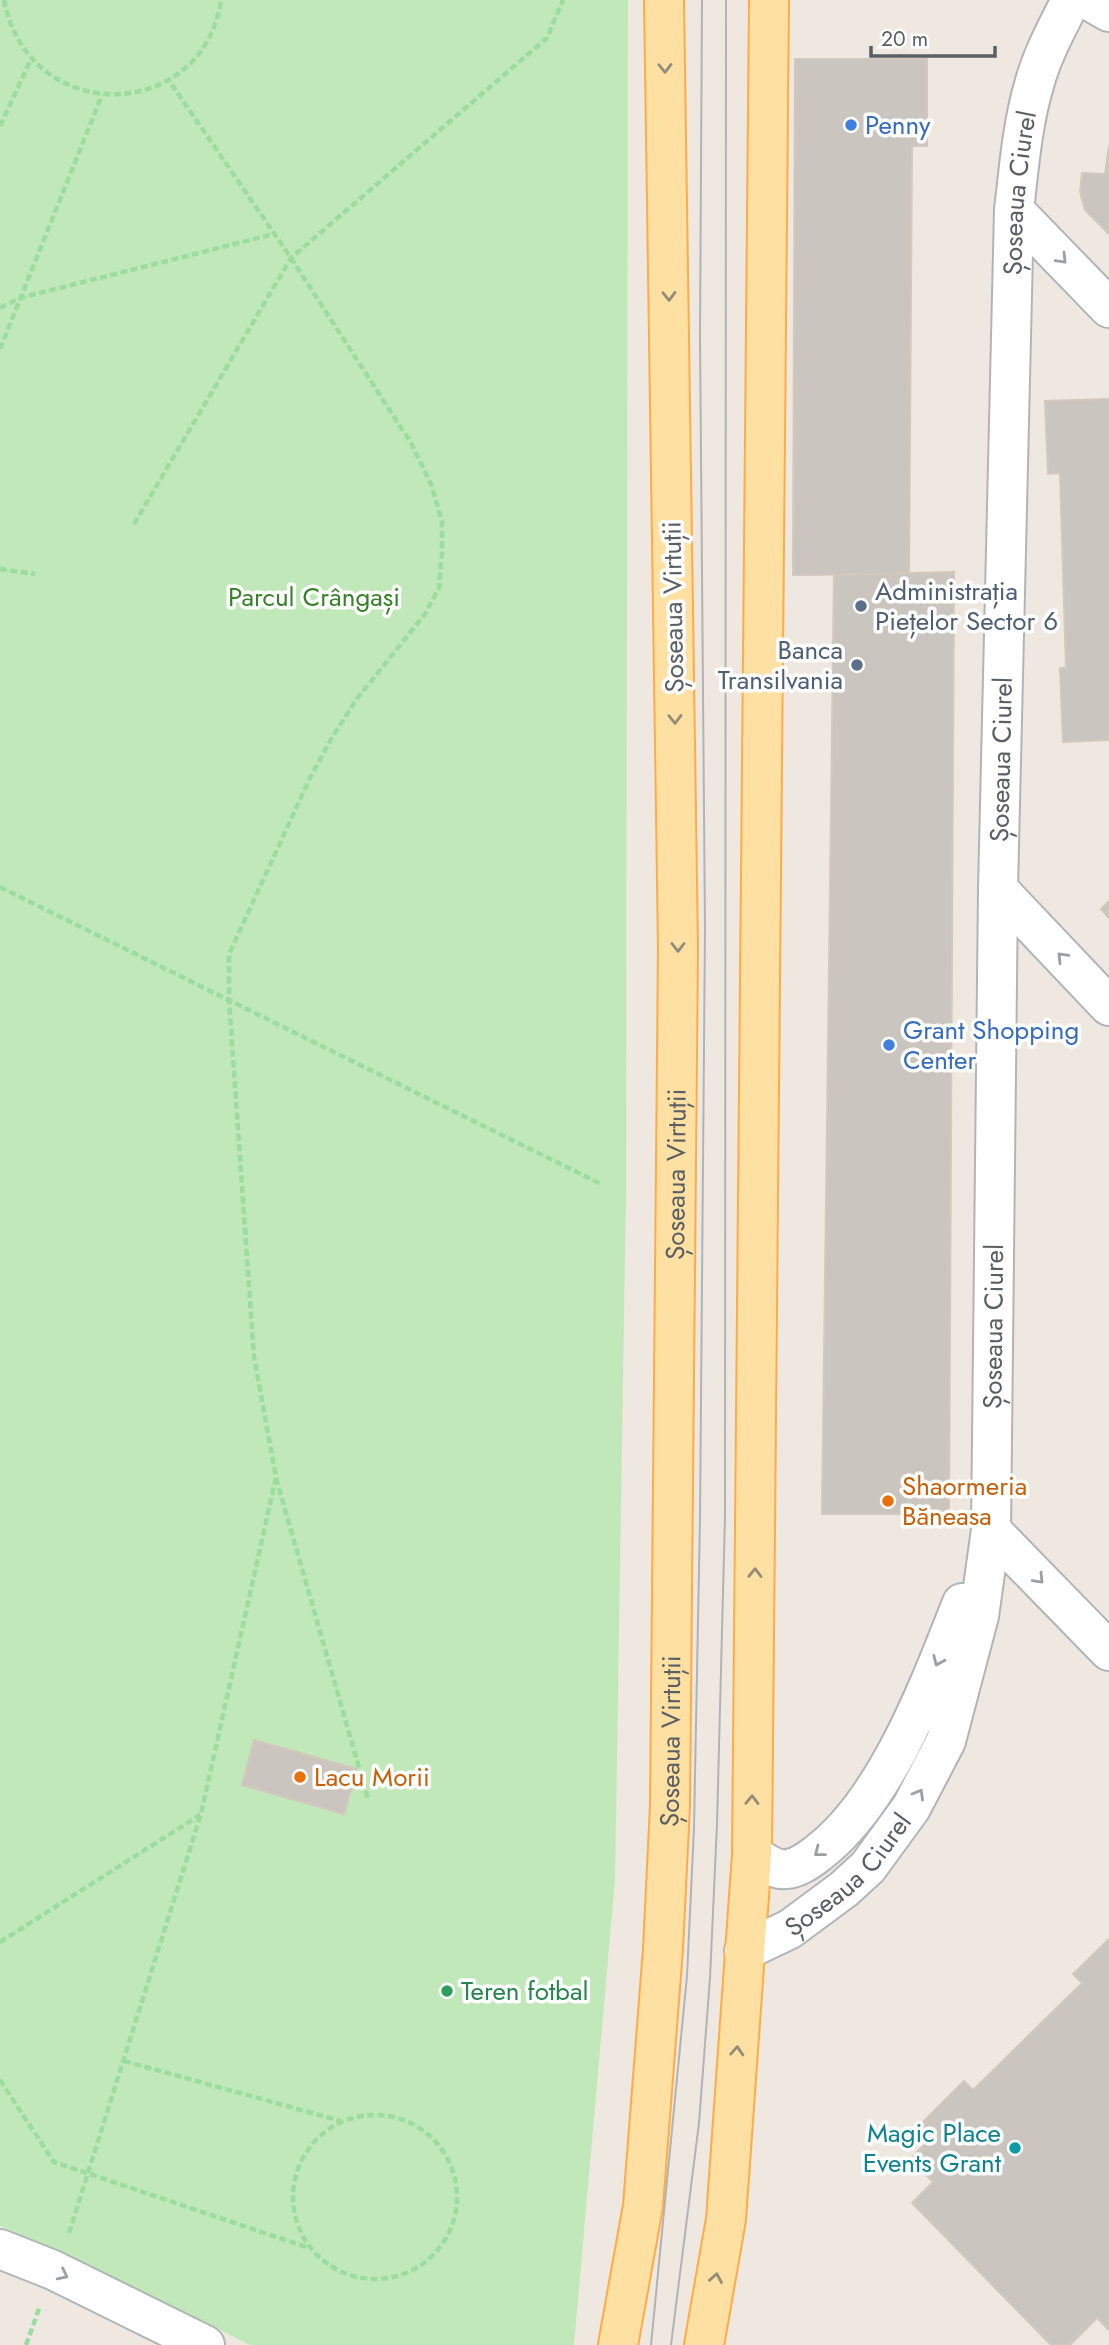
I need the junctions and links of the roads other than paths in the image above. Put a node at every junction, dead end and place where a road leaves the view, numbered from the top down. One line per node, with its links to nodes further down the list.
1 (664, 0): 16 (main road, Șoseaua Virtuții, one-way to 16)
2 (769, 0): 12 (main road, one-way to 2)
3 (1071, 0): 6 (street, Șoseaua Ciurel)
4 (1088, 0): 5 (street)
5 (1109, 12)
6 (1014, 210): 7 (street, one-way to 7); 8 (street, Șoseaua Ciurel)
7 (1109, 309)
8 (998, 889): 9 (street, one-way to 8); 10 (street, Șoseaua Ciurel)
9 (1109, 1006)
10 (991, 1530): 11 (street, one-way to 11); 12 (street, Șoseaua Ciurel, one-way to 12); 13 (street, Șoseaua Ciurel, one-way to 10)
11 (1109, 1651)
12 (752, 1853): 13 (main road)
13 (744, 1951): 17 (main road, one-way to 13)
14 (0, 2249): 15 (street, one-way to 15)
15 (205, 2345)
16 (618, 2345)
17 (704, 2345)

